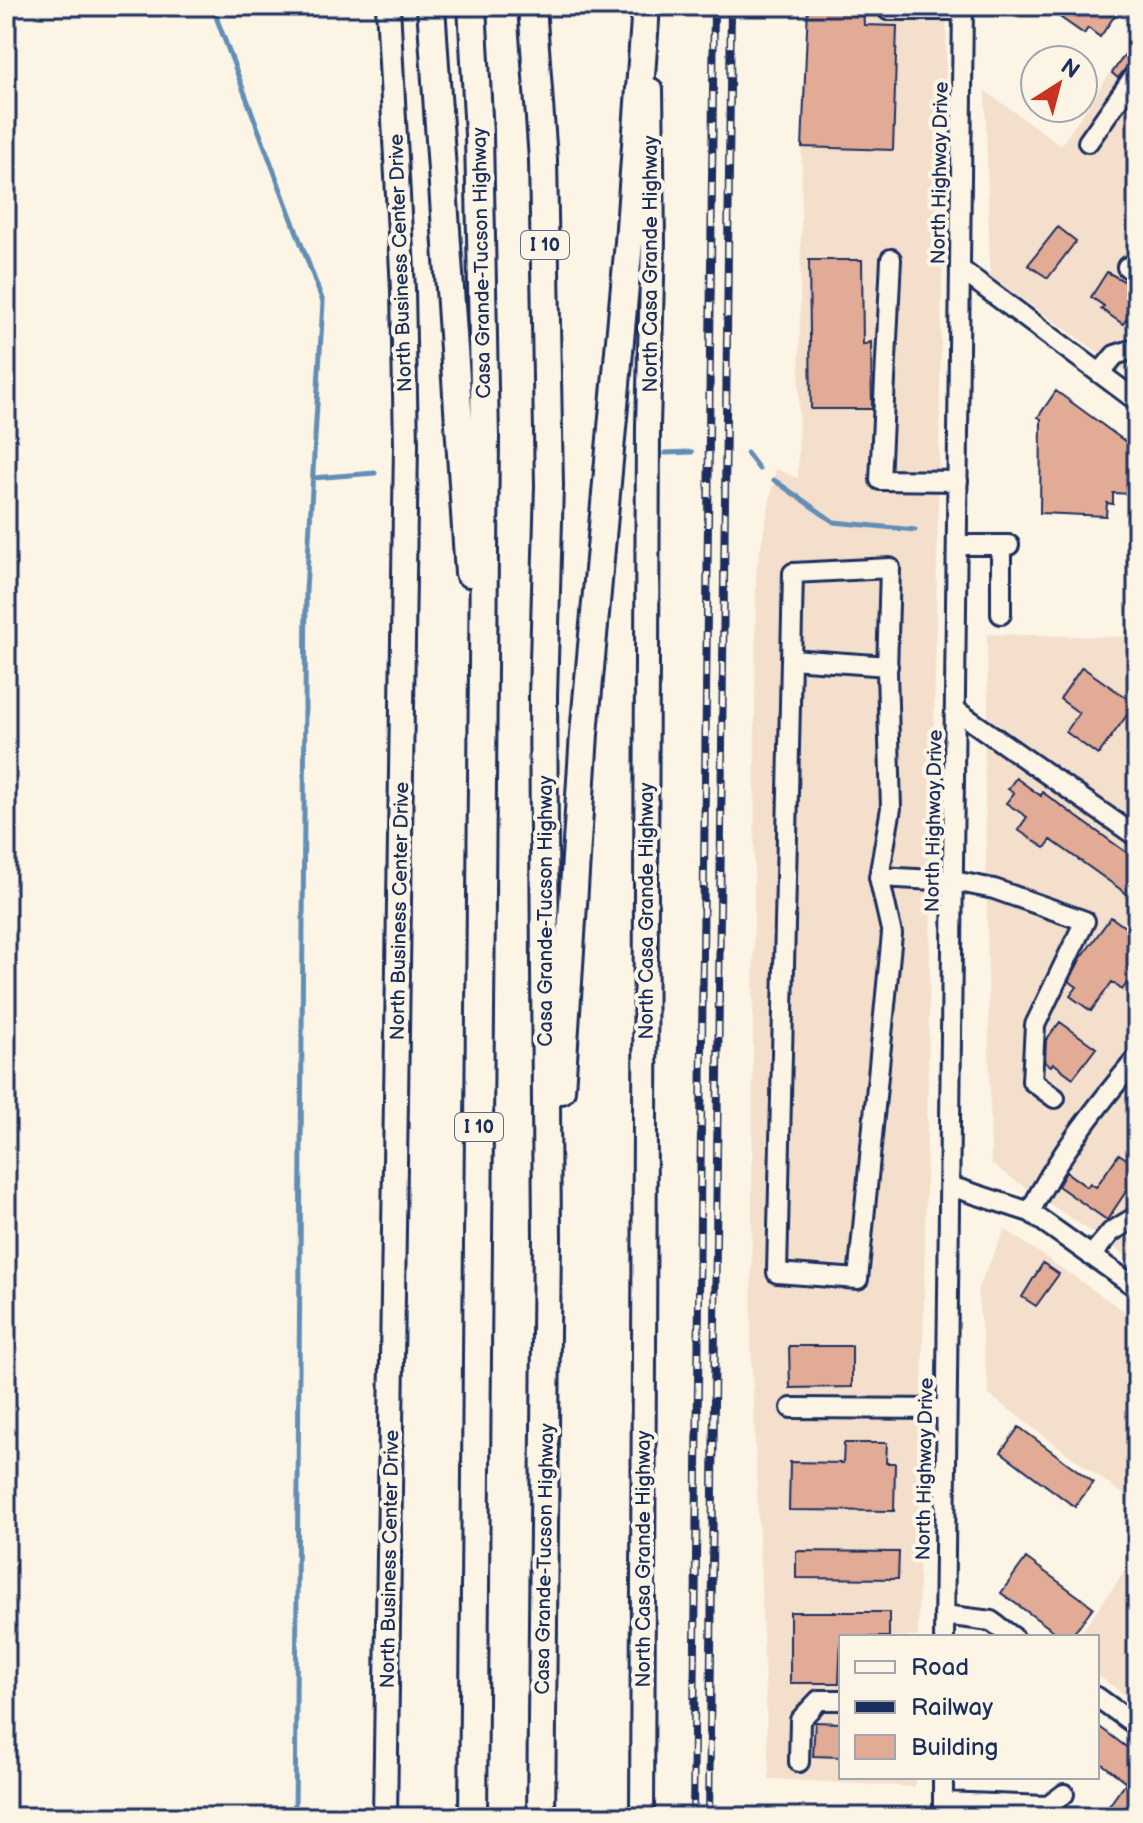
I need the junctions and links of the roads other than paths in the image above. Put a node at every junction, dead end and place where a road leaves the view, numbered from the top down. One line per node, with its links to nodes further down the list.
1 (388, 6): 45 (main road, North Business Center Drive)
2 (431, 6): 21 (highway)
3 (472, 6): 21 (highway, Casa Grande-Tucson Highway / I 10)
4 (532, 6): 30 (highway, Casa Grande-Tucson Highway / I 10)
5 (648, 6): 30 (highway); 48 (main road, North Casa Grande Highway)
6 (963, 8): 7 (street); 11 (street, North Highway Drive)
7 (888, 10)
8 (1137, 72): 9 (street)
9 (1088, 142)
10 (891, 259): 15 (street)
11 (960, 269): 13 (street); 15 (street, North Highway Drive)
12 (1137, 348): 13 (street)
13 (1100, 373): 14 (street)
14 (1137, 401)
15 (958, 481): 16 (street, North Highway Drive)
16 (957, 545): 17 (street); 20 (street, North Highway Drive)
17 (1001, 614)
18 (791, 659): 19 (street); 19 (street); 23 (street)
19 (888, 666): 23 (street)
20 (957, 711): 22 (street); 24 (street, North Highway Drive)
21 (482, 767): 46 (highway, Casa Grande-Tucson Highway / I 10)
22 (1134, 827)
23 (879, 877): 24 (street)
24 (954, 881): 26 (street); 27 (street, North Highway Drive)
25 (1137, 1058): 28 (street)
26 (1055, 1098)
27 (950, 1186): 28 (street); 34 (street, North Highway Drive)
28 (1030, 1212): 31 (street)
29 (1137, 1216): 31 (street)
30 (547, 1237): 47 (highway, Casa Grande-Tucson Highway / I 10)
31 (1091, 1256): 32 (street)
32 (1137, 1288)
33 (791, 1408): 34 (street)
34 (946, 1409): 35 (street, North Highway Drive)
35 (944, 1615): 36 (street, North Highway Drive); 37 (street)
36 (944, 1635)
37 (1010, 1635)
38 (1099, 1698): 40 (street)
39 (839, 1700): 41 (street)
40 (1137, 1726)
41 (799, 1762)
42 (943, 1779): 44 (street)
43 (1064, 1794): 44 (street)
44 (943, 1809)
45 (385, 1817)
46 (473, 1817)
47 (541, 1817)
48 (642, 1817)

